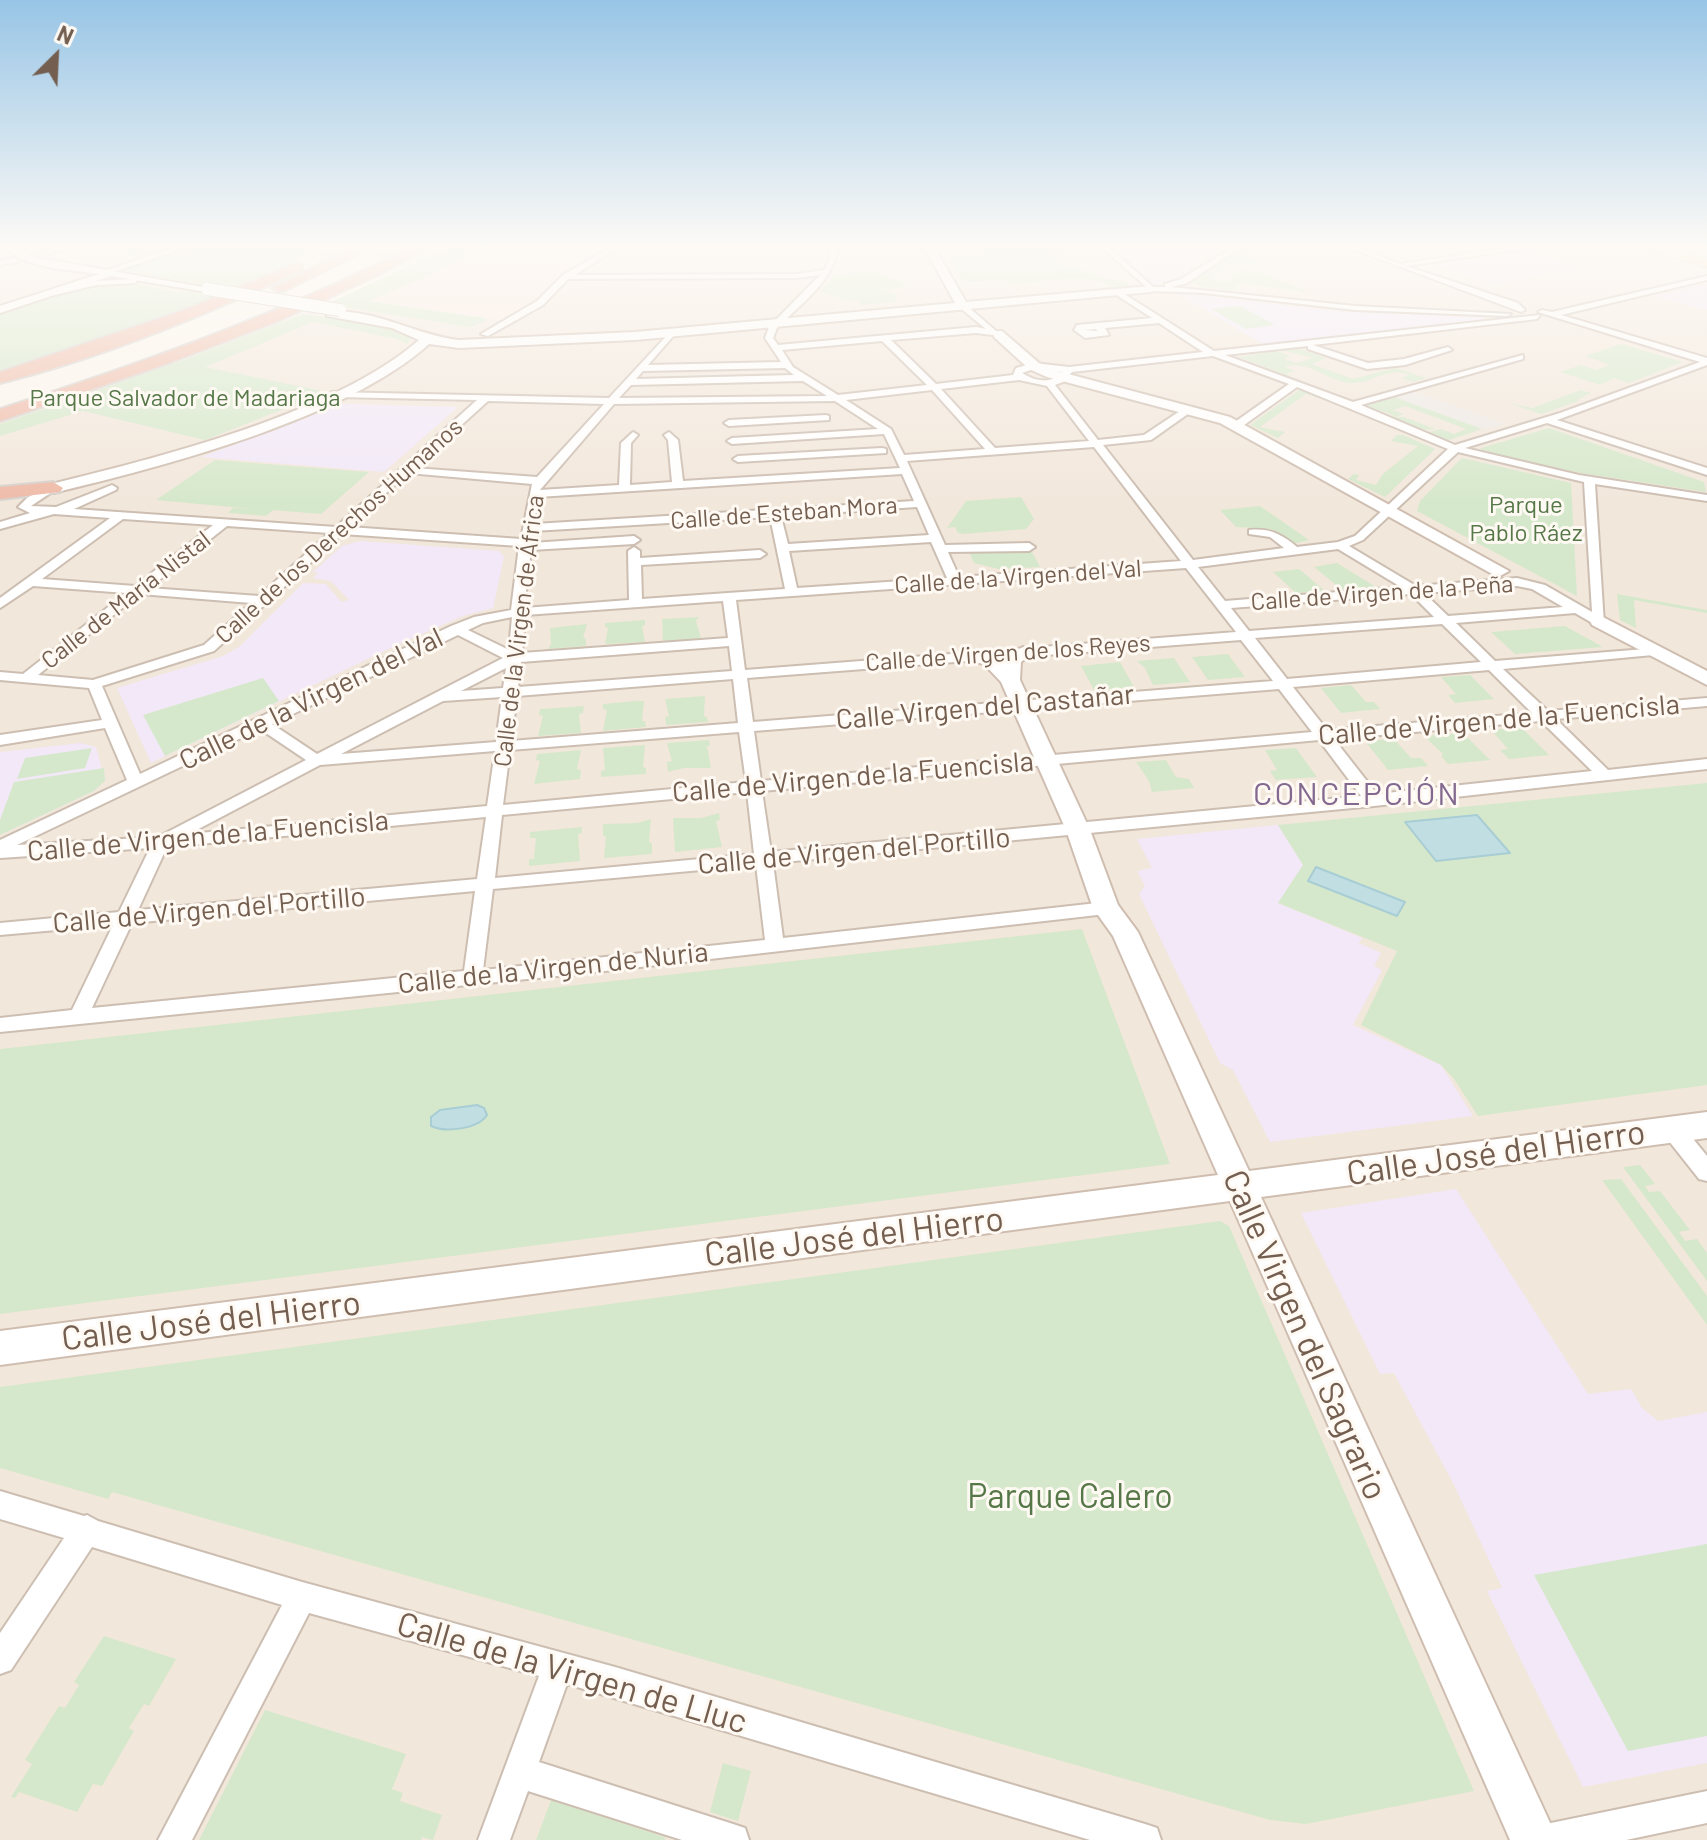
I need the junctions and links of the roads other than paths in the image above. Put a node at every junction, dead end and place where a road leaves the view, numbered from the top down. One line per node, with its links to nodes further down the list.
1 (117, 331): 35 (highway)
2 (125, 331): 35 (highway)
3 (170, 331): 41 (highway)
4 (198, 331): 46 (highway)
5 (235, 331): 50 (highway)
6 (418, 331): 17 (street, bridge)
7 (491, 331): 18 (street)
8 (697, 331): 16 (street)
9 (771, 331): 25 (street)
10 (938, 331): 22 (street)
11 (991, 331): 19 (street)
12 (1113, 331): 20 (street)
13 (1177, 331): 27 (street)
14 (1437, 331): 24 (street)
15 (1599, 331): 29 (street)
16 (672, 333): 23 (street); 32 (street, Calle de la Virgen de África)
17 (428, 334): 21 (street); 42 (street)
18 (485, 334): 21 (street); 23 (street)
19 (998, 334): 31 (street)
20 (1099, 334)
21 (459, 336): 23 (street); 42 (street)
22 (885, 339): 25 (street); 40 (street)
23 (562, 340)
24 (1305, 345): 26 (street); 27 (street)
25 (776, 348): 30 (street)
26 (1448, 350)
27 (1216, 355): 33 (street); 39 (street)
28 (1520, 357): 48 (street)
29 (1707, 362): 52 (street)
30 (786, 365): 32 (street); 36 (street)
31 (1034, 366): 33 (street); 34 (street)
32 (640, 368): 37 (street, Calle de la Virgen de África)
33 (1067, 375): 38 (street); 49 (street)
34 (1019, 377): 38 (street); 40 (street)
35 (0, 378)
36 (805, 378): 37 (street); 43 (street)
37 (628, 382): 47 (street, Calle de la Virgen de África)
38 (1049, 383): 59 (street)
39 (1297, 383): 48 (street); 54 (street)
40 (931, 387): 43 (street); 62 (street)
41 (0, 391)
42 (340, 395): 45 (street); 74 (street); 76 (street)
43 (838, 398): 44 (street); 55 (street)
44 (727, 399): 47 (street); 53 (street)
45 (484, 400): 47 (street); 65 (street, Calle de los Derechos Humanos)
46 (0, 401)
47 (612, 401): 69 (street, Calle de la Virgen de África)
48 (1352, 405): 60 (street)
49 (1189, 409): 54 (street); 59 (street)
50 (0, 417)
51 (826, 418): 53 (street)
52 (1548, 420): 60 (street); 67 (street)
53 (729, 423): 58 (street)
54 (1236, 426): 83 (street)
55 (887, 431): 58 (street); 63 (street)
56 (633, 435): 75 (street)
57 (669, 435): 72 (street)
58 (732, 441): 64 (street)
59 (1096, 443): 62 (street); 103 (street)
60 (1455, 448): 68 (street); 83 (street, Calle de la Virgen del Val)
61 (882, 451): 64 (street)
62 (992, 451): 63 (street)
63 (901, 458): 66 (street)
64 (738, 459): 70 (street)
65 (405, 470): 69 (street); 92 (street, Calle de los Derechos Humanos)
66 (906, 471): 70 (street); 81 (street)
67 (1707, 472)
68 (1589, 480): 79 (street); 120 (street)
69 (540, 481): 78 (street, Calle de la Virgen de África)
70 (741, 481): 71 (street)
71 (722, 482): 72 (street); 86 (street)
72 (678, 484): 75 (street)
73 (53, 488): 76 (street); 77 (highway); 82 (street)
74 (112, 488): 76 (street)
75 (624, 488): 78 (street)
76 (83, 492): 82 (street); 82 (street); 85 (street, Calle de Esteban Mora)
77 (0, 493)
78 (533, 494): 91 (street, Calle de la Virgen de África)
79 (1707, 498)
80 (0, 500): 82 (highway)
81 (918, 504): 84 (street, Calle de Esteban Mora); 95 (street)
82 (38, 508): 85 (street, Calle de Esteban Mora); 90 (street); 90 (street)
83 (1388, 511): 97 (street, Calle de la Virgen del Val); 104 (street)
84 (775, 513): 86 (street, Calle de Esteban Mora); 99 (street)
85 (120, 514): 87 (street, Calle de Esteban Mora); 105 (street)
86 (727, 516): 88 (street, Calle de Esteban Mora)
87 (226, 521): 92 (street, Calle de Esteban Mora); 110 (street, Calle de María Nistal)
88 (651, 522): 89 (street, Calle de Esteban Mora); 94 (street, Calle de Esteban Mora)
89 (622, 523): 91 (street, Calle de Esteban Mora); 94 (street, Calle de Esteban Mora)
90 (0, 524)
91 (528, 528): 96 (street, Calle de la Virgen de África)
92 (339, 530): 96 (street, Calle de Esteban Mora); 113 (street, Calle de los Derechos Humanos)
93 (1253, 532): 100 (street)
94 (634, 534): 96 (street, Calle de Esteban Mora); 102 (street)
95 (939, 543): 98 (street); 99 (street); 106 (street)
96 (526, 545): 118 (street, Calle de la Virgen de África)
97 (1340, 545): 100 (street, Calle de la Virgen del Val); 109 (street)
98 (1029, 547)
99 (783, 548): 111 (street)
100 (1296, 552): 103 (street, Calle de la Virgen del Val)
101 (760, 554): 102 (street)
102 (635, 562): 115 (street)
103 (1190, 564): 106 (street, Calle de la Virgen del Val); 116 (street)
104 (1500, 571): 107 (street); 108 (street)
105 (29, 582): 110 (street); 114 (street)
106 (955, 582): 111 (street, Calle de la Virgen del Val)
107 (1517, 582): 108 (street, Calle de Virgen de la Peña); 109 (street, Calle de Virgen de la Peña); 117 (street)
108 (1541, 588): 120 (street)
109 (1414, 590): 116 (street, Calle de Virgen de la Peña); 119 (street)
110 (139, 591): 113 (street); 131 (street, Calle de María Nistal)
111 (792, 593): 112 (street, Calle de la Virgen del Val)
112 (729, 598): 115 (street, Calle de la Virgen del Val); 123 (street)
113 (261, 600): 134 (street, Calle de los Derechos Humanos)
114 (0, 604)
115 (636, 604): 118 (street, Calle de la Virgen del Val)
116 (1222, 605): 122 (street)
117 (1572, 610): 119 (street, Calle de Virgen de los Reyes); 120 (street)
118 (519, 612): 121 (street, Calle de la Virgen del Val); 127 (street, Calle de la Virgen de África)
119 (1444, 618): 122 (street, Calle de Virgen de los Reyes); 128 (street)
120 (1599, 621): 124 (street)
121 (456, 629): 127 (street); 142 (street, Calle de la Virgen del Val)
122 (1246, 635): 125 (street, Calle de Virgen de los Reyes); 135 (street)
123 (734, 642): 127 (street); 129 (street)
124 (1653, 651): 128 (street, Calle Virgen del Castañar); 132 (street)
125 (1023, 653): 126 (street, Calle de Virgen de los Reyes); 133 (street)
126 (974, 656): 129 (street, Calle de Virgen de los Reyes); 133 (street)
127 (514, 658): 136 (street, Calle de la Virgen de África); 137 (street)
128 (1492, 665): 135 (street, Calle Virgen del Castañar); 140 (street)
129 (738, 674): 136 (street, Calle de Virgen de los Reyes); 143 (street)
130 (0, 676): 131 (street)
131 (26, 678): 134 (street)
132 (1707, 679)
133 (1010, 680): 139 (street, Calle Virgen del Sagrario)
134 (94, 684): 141 (street)
135 (1284, 684): 139 (street, Calle Virgen del Castañar); 144 (street)
136 (509, 692): 137 (street, Calle de Virgen de los Reyes); 146 (street, Calle de la Virgen de África)
137 (444, 697): 148 (street)
138 (1707, 702): 140 (street, Calle de Virgen de la Fuencisla)
139 (1021, 703): 143 (street, Calle Virgen del Castañar); 147 (street, Calle Virgen del Sagrario)
140 (1543, 715): 144 (street, Calle de Virgen de la Fuencisla); 150 (street)
141 (109, 723): 145 (street); 151 (street)
142 (261, 723): 148 (street); 151 (street, Calle de la Virgen del Val)
143 (745, 726): 146 (street, Calle Virgen del Castañar); 152 (street)
144 (1323, 735): 147 (street, Calle de Virgen de la Fuencisla); 153 (street)
145 (0, 740)
146 (502, 747): 148 (street, Calle Virgen del Castañar); 154 (street, Calle de la Virgen de África)
147 (1047, 759): 152 (street, Calle de Virgen de la Fuencisla); 155 (street, Calle Virgen del Sagrario)
148 (317, 761): 156 (street)
149 (1707, 764): 150 (street, Calle de Virgen del Portillo)
150 (1604, 774): 153 (street, Calle de Virgen del Portillo)
151 (136, 782): 157 (street, Calle de la Virgen del Val)
152 (754, 787): 154 (street, Calle de Virgen de la Fuencisla); 158 (street)
153 (1374, 801): 155 (street, Calle de Virgen del Portillo)
154 (497, 810): 156 (street, Calle de Virgen de la Fuencisla); 159 (street, Calle de la Virgen de África)
155 (1078, 830): 158 (street, Calle de Virgen del Portillo); 160 (street, Calle Virgen del Sagrario)
156 (161, 842): 157 (street, Calle de Virgen de la Fuencisla); 161 (street)
157 (0, 850)
158 (764, 859): 159 (street, Calle de Virgen del Portillo); 163 (street)
159 (484, 883): 161 (street, Calle de Virgen del Portillo); 164 (street, Calle de la Virgen de África)
160 (1106, 908): 163 (street, Calle de la Virgen de Nuria); 170 (street, Calle Virgen del Sagrario)
161 (123, 919): 162 (street, Calle de Virgen del Portillo); 165 (street)
162 (0, 929)
163 (775, 945): 164 (street, Calle de la Virgen de Nuria)
164 (473, 977): 165 (street, Calle de la Virgen de Nuria)
165 (79, 1016): 166 (street, Calle de la Virgen de Nuria)
166 (0, 1025)
167 (1707, 1125): 168 (street, Calle José del Hierro)
168 (1673, 1130): 169 (street); 170 (street, Calle José del Hierro)
169 (1707, 1172)
170 (1238, 1187): 171 (street, Calle José del Hierro); 183 (street, Calle Virgen del Sagrario)
171 (0, 1348)
172 (0, 1505): 173 (street, Calle de la Virgen de Lluc)
173 (87, 1529): 174 (street, Calle de la Virgen de Lluc); 175 (street)
174 (302, 1597): 176 (street, Calle de la Virgen de Lluc); 179 (street)
175 (0, 1659)
176 (558, 1667): 177 (street); 182 (street, Calle de la Virgen de Lluc)
177 (519, 1772): 180 (street); 181 (street)
178 (1707, 1807): 184 (street)
179 (174, 1840)
180 (494, 1840)
181 (733, 1840)
182 (1145, 1840)
183 (1534, 1840)
184 (1546, 1840)

